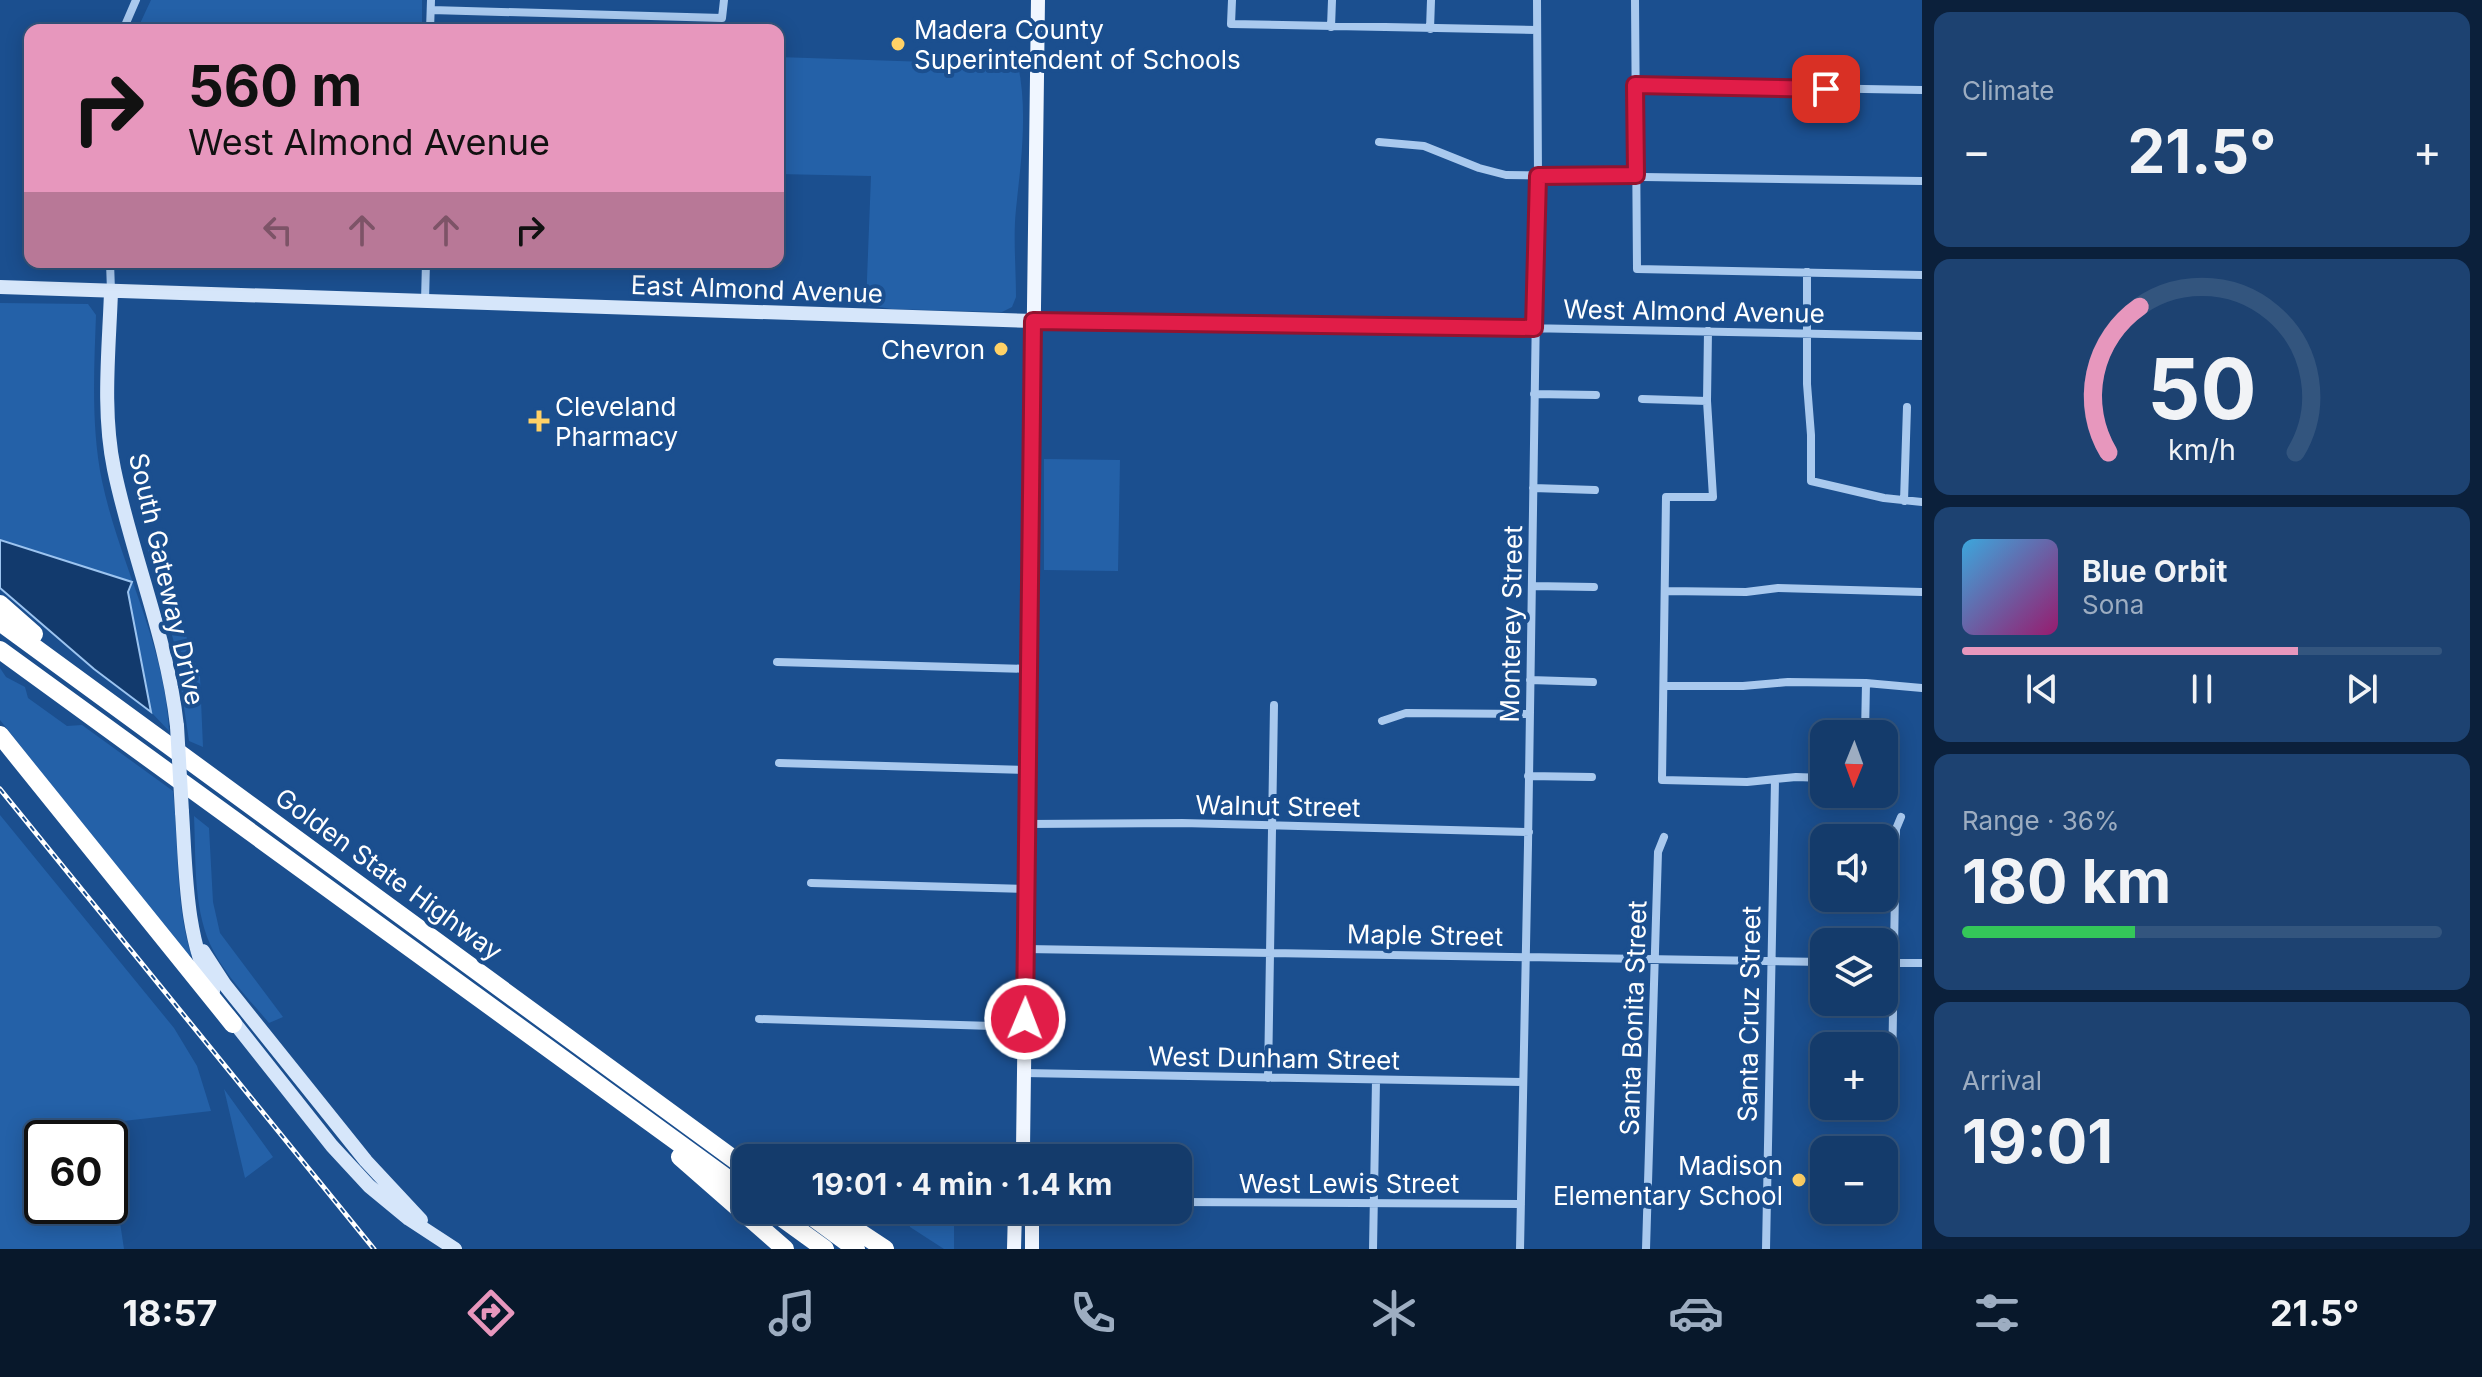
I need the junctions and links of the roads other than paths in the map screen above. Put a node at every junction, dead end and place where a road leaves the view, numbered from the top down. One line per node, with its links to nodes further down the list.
1 (136, 0): 10 (street)
2 (724, 0): 9 (street)
3 (1038, 0): 27 (main road)
4 (1232, 0): 11 (street)
5 (1332, 0): 11 (street)
6 (1431, 0): 12 (street)
7 (1537, 0): 13 (street, Monterey Street)
8 (1635, 0): 14 (street)
9 (431, 5)
10 (126, 24)
11 (1331, 27): 12 (street)
12 (1430, 29): 13 (street)
13 (1536, 30): 18 (street, Monterey Street)
14 (1635, 85): 15 (street); 17 (street)
15 (1922, 90)
16 (1379, 142): 18 (street)
17 (1636, 175): 18 (street); 19 (street); 22 (street)
18 (1538, 176): 28 (street, Monterey Street)
19 (1922, 181)
20 (110, 268): 25 (street)
21 (426, 268): 26 (street)
22 (1807, 272): 23 (street); 30 (street)
23 (1922, 275)
24 (0, 287): 25 (main road, East Almond Avenue)
25 (111, 292): 26 (main road, East Almond Avenue); 74 (main road, South Gateway Drive, bridge)
26 (425, 302): 27 (main road, East Almond Avenue)
27 (1033, 321): 28 (street, West Almond Avenue); 49 (main road)
28 (1534, 328): 29 (street, West Almond Avenue); 32 (street, Monterey Street)
29 (1708, 331): 30 (street, West Almond Avenue); 35 (street)
30 (1807, 333): 31 (street, West Almond Avenue); 39 (street)
31 (1922, 336)
32 (1534, 394): 33 (street); 37 (street, Monterey Street)
33 (1596, 395)
34 (1642, 399): 35 (street)
35 (1707, 401): 43 (street)
36 (1907, 407): 39 (street)
37 (1533, 488): 38 (street); 41 (street, Monterey Street)
38 (1595, 490)
39 (1904, 501): 40 (street)
40 (1922, 502)
41 (1532, 586): 42 (street); 50 (street, Monterey Street)
42 (1594, 587)
43 (1665, 591): 44 (street); 54 (street)
44 (1922, 592)
45 (0, 604): 53 (highway)
46 (0, 622): 53 (highway, Golden State Highway)
47 (0, 650): 92 (highway, Golden State Highway)
48 (777, 662): 49 (street)
49 (1030, 669): 62 (main road)
50 (1530, 680): 51 (street); 57 (street, Monterey Street)
51 (1593, 682)
52 (1866, 683): 54 (street); 55 (street); 58 (street)
53 (83, 685): 89 (highway, Golden State Highway)
54 (1664, 686): 66 (street)
55 (1922, 688)
56 (1274, 705): 69 (street)
57 (1530, 714): 59 (street); 63 (street, Monterey Street)
58 (1865, 720)
59 (1382, 721)
60 (0, 735): 85 (highway)
61 (779, 763): 62 (street)
62 (1028, 770): 68 (main road)
63 (1528, 776): 64 (street); 70 (street, Monterey Street)
64 (1592, 777)
65 (1810, 779): 66 (street)
66 (1775, 780): 80 (street, Santa Cruz Street)
67 (1901, 817): 75 (street)
68 (1027, 824): 69 (street, Walnut Street); 73 (main road)
69 (1271, 825): 70 (street, Walnut Street); 77 (street)
70 (1529, 832): 78 (street, Monterey Street)
71 (1664, 837): 79 (street, Santa Bonita Street)
72 (811, 883): 73 (street)
73 (1026, 889): 76 (main road)
74 (192, 925): 85 (main road, South Gateway Drive); 87 (main road, South Gateway Drive)
75 (1891, 928)
76 (1026, 949): 77 (street, Maple Street); 86 (main road)
77 (1270, 951): 78 (street, Maple Street); 91 (street)
78 (1526, 957): 79 (street, Maple Street); 94 (street, Monterey Street)
79 (1655, 959): 80 (street, Maple Street); 117 (street, Santa Bonita Street)
80 (1770, 960): 81 (street, Maple Street); 118 (street, Santa Cruz Street)
81 (1810, 961)
82 (1898, 963): 83 (street)
83 (1922, 963)
84 (759, 1019): 86 (street)
85 (233, 1024): 88 (main road, South Gateway Drive)
86 (1025, 1027): 90 (main road)
87 (274, 1044): 88 (main road); 107 (main road, South Gateway Drive)
88 (259, 1056): 107 (main road, South Gateway Drive)
89 (604, 1064): 96 (highway); 97 (highway, Golden State Highway)
90 (1024, 1073): 91 (street, West Dunham Street); 95 (main road)
91 (1268, 1078): 93 (street, West Dunham Street)
92 (590, 1080): 98 (highway, Golden State Highway); 109 (highway)
93 (1376, 1080): 94 (street, West Dunham Street); 101 (street)
94 (1522, 1082): 100 (street, Monterey Street)
95 (1024, 1144)
96 (732, 1148)
97 (732, 1158)
98 (732, 1182)
99 (1192, 1202): 101 (street, West Lewis Street)
100 (1521, 1204): 101 (street, West Lewis Street); 116 (street, Monterey Street)
101 (1374, 1205): 115 (street)
102 (790, 1224): 110 (highway)
103 (822, 1224): 111 (highway)
104 (847, 1224): 112 (highway)
105 (1015, 1224): 113 (main road)
106 (1032, 1224): 114 (main road)
107 (428, 1229): 108 (main road, South Gateway Drive)
108 (453, 1248)
109 (785, 1249)
110 (825, 1249)
111 (856, 1249)
112 (885, 1249)
113 (1014, 1249)
114 (1032, 1249)
115 (1373, 1249)
116 (1520, 1249)
117 (1646, 1249)
118 (1766, 1249)

